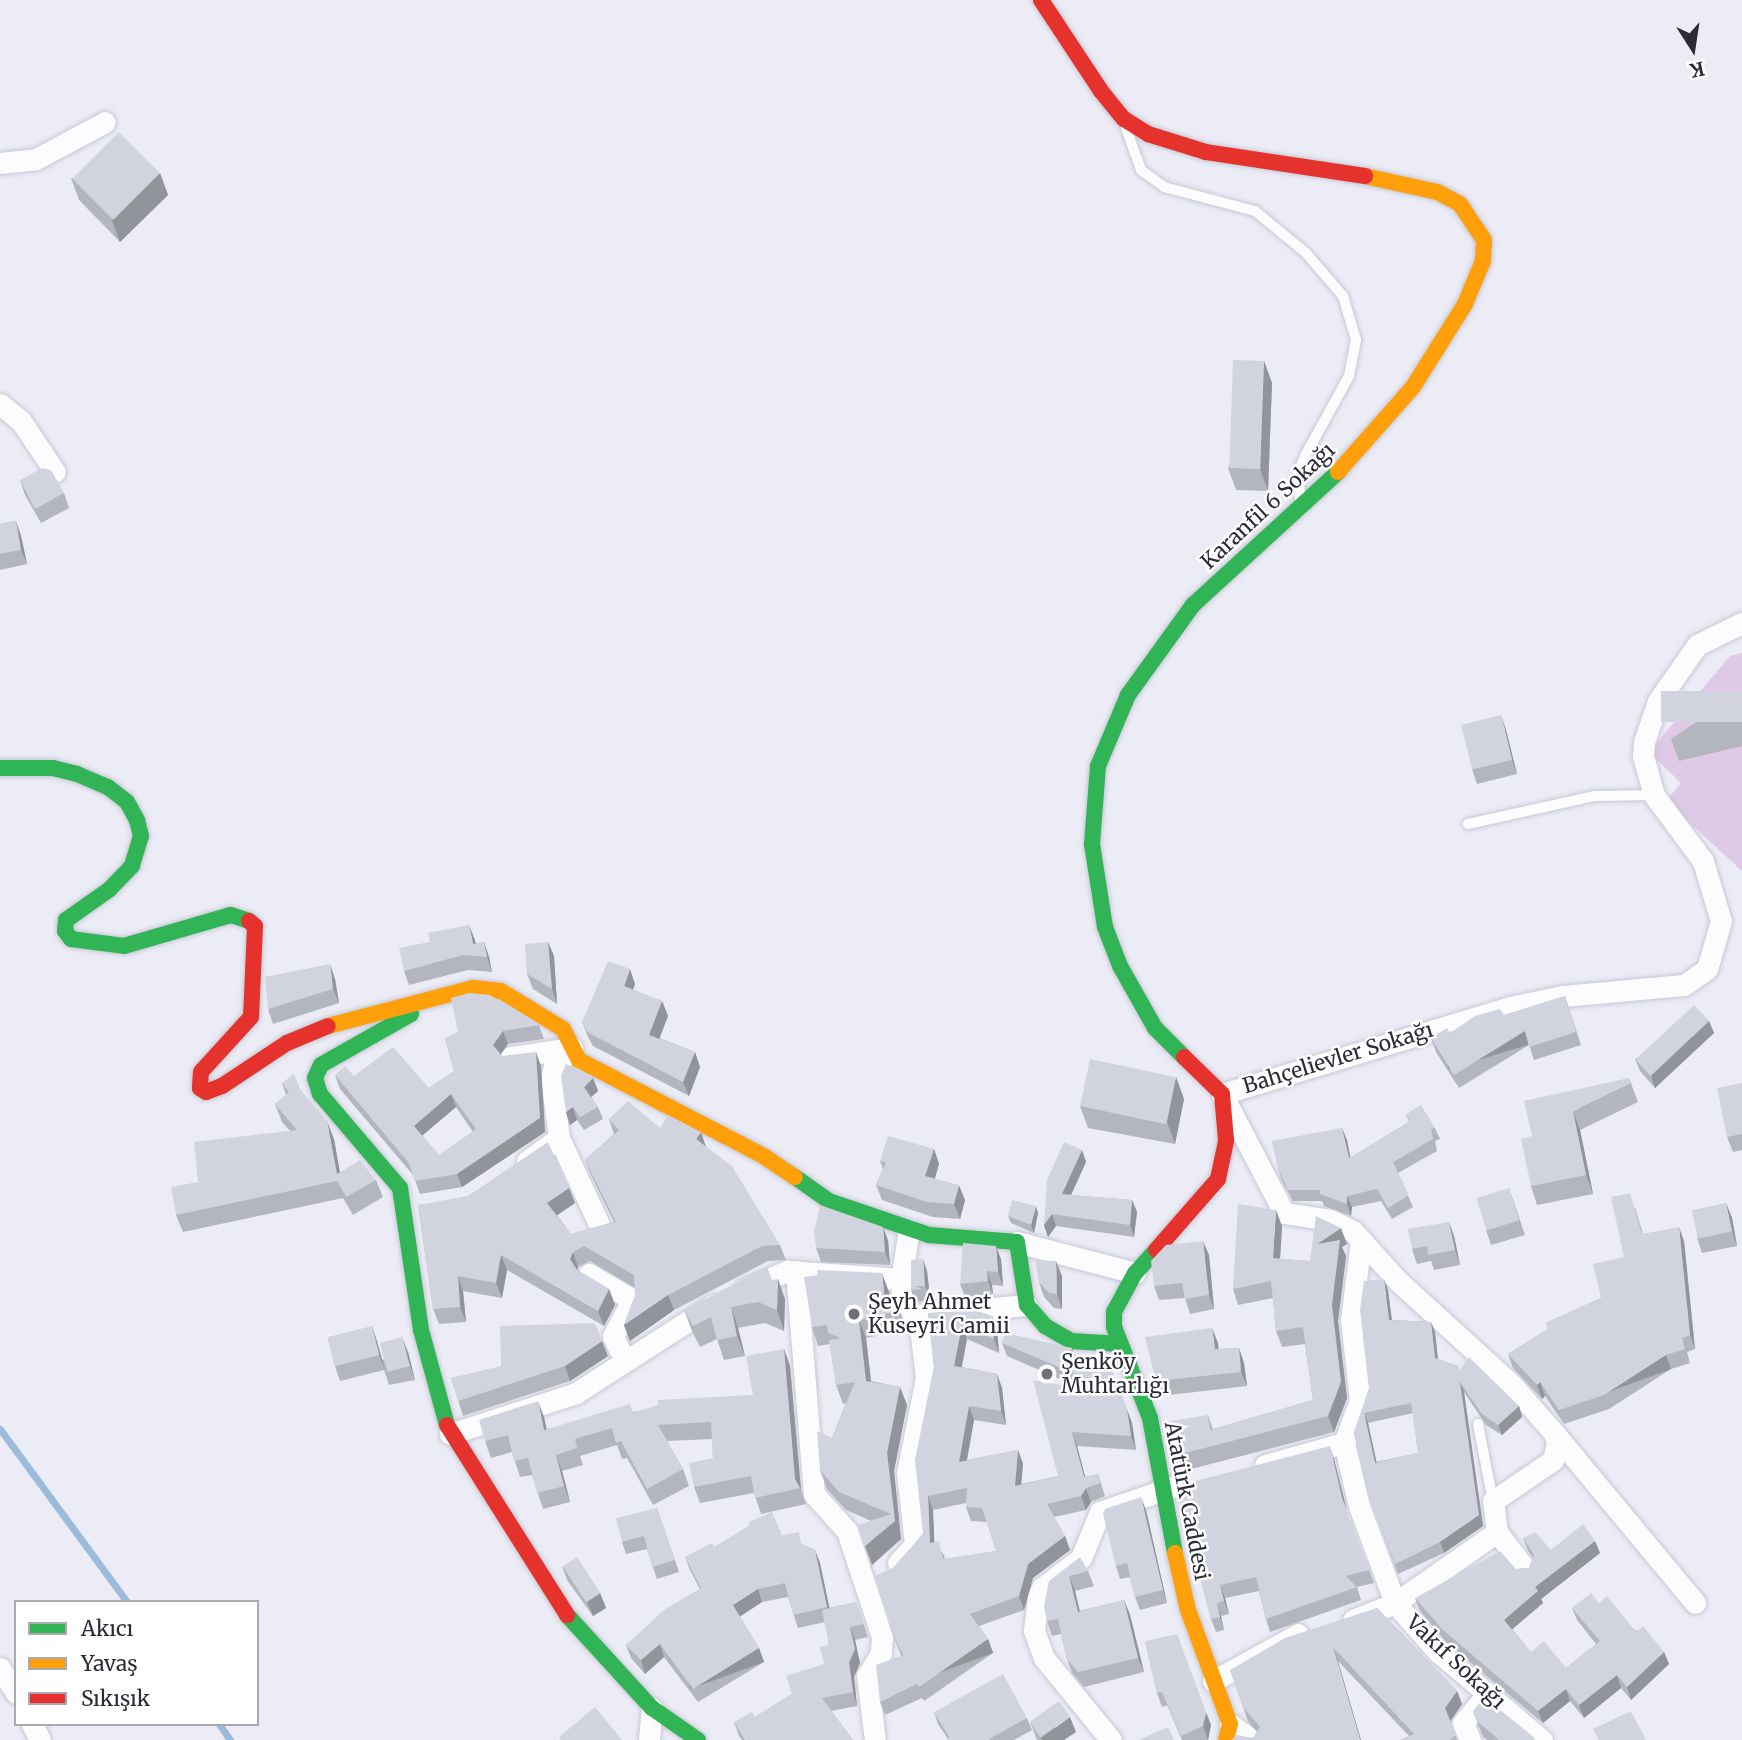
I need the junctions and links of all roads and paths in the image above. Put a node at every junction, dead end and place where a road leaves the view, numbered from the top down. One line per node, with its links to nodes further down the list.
1 (1041, 0): 2 (street, Karanfil 6 Sokağı)
2 (1124, 119): 7 (lane); 7 (street, Karanfil 6 Sokağı)
3 (105, 122): 4 (street)
4 (0, 163)
5 (0, 404): 6 (street)
6 (55, 472)
7 (1300, 507): 17 (street, Karanfil 6 Sokağı)
8 (1742, 623): 12 (street, Bahçelievler Sokağı)
9 (0, 750): 11 (street)
10 (0, 768): 11 (street)
11 (25, 768): 14 (street)
12 (1654, 795): 13 (lane); 17 (street, Bahçelievler Sokağı)
13 (1468, 824)
14 (437, 998): 15 (street); 34 (street)
15 (572, 1048): 16 (street); 18 (street); 21 (street)
16 (511, 1057)
17 (1222, 1094): 22 (street, Bahçelievler Sokağı); 25 (street)
18 (559, 1138): 19 (street); 20 (street)
19 (507, 1176)
20 (599, 1224)
21 (909, 1230): 23 (street); 27 (street)
22 (1361, 1240): 33 (street, Bahçelievler Sokağı); 35 (street)
23 (1017, 1242): 25 (street); 28 (street)
24 (796, 1271): 27 (street); 31 (street); 42 (street)
25 (1135, 1273): 30 (street, Atatürk Caddesi)
26 (589, 1274): 31 (street)
27 (901, 1279): 29 (street)
28 (1027, 1305): 29 (street); 30 (street)
29 (919, 1318): 42 (street)
30 (1120, 1344): 38 (street, Atatürk Caddesi)
31 (624, 1360): 34 (street)
32 (1478, 1424): 39 (lane)
33 (1554, 1433): 39 (street); 44 (street, Bahçelievler Sokağı)
34 (450, 1434): 49 (street)
35 (1344, 1443): 36 (street); 43 (street)
36 (1244, 1471)
37 (1198, 1481): 38 (street)
38 (1160, 1491): 46 (street, Atatürk Caddesi); 54 (street)
39 (1493, 1501): 40 (street)
40 (1497, 1532): 41 (street); 43 (street)
41 (1526, 1570)
42 (863, 1582): 53 (street)
43 (1395, 1603): 46 (street, Vakıf Sokağı); 48 (street, Vakıf Sokağı)
44 (1695, 1603)
45 (0, 1668): 47 (street)
46 (1213, 1681): 50 (street, Atatürk Caddesi)
47 (14, 1689)
48 (1487, 1694): 56 (street); 57 (street, Vakıf Sokağı)
49 (652, 1708): 51 (street); 52 (street)
50 (1228, 1732): 55 (street)
51 (649, 1740)
52 (698, 1740)
53 (875, 1740)
54 (1111, 1740)
55 (1252, 1740)
56 (1470, 1740)
57 (1542, 1740)

